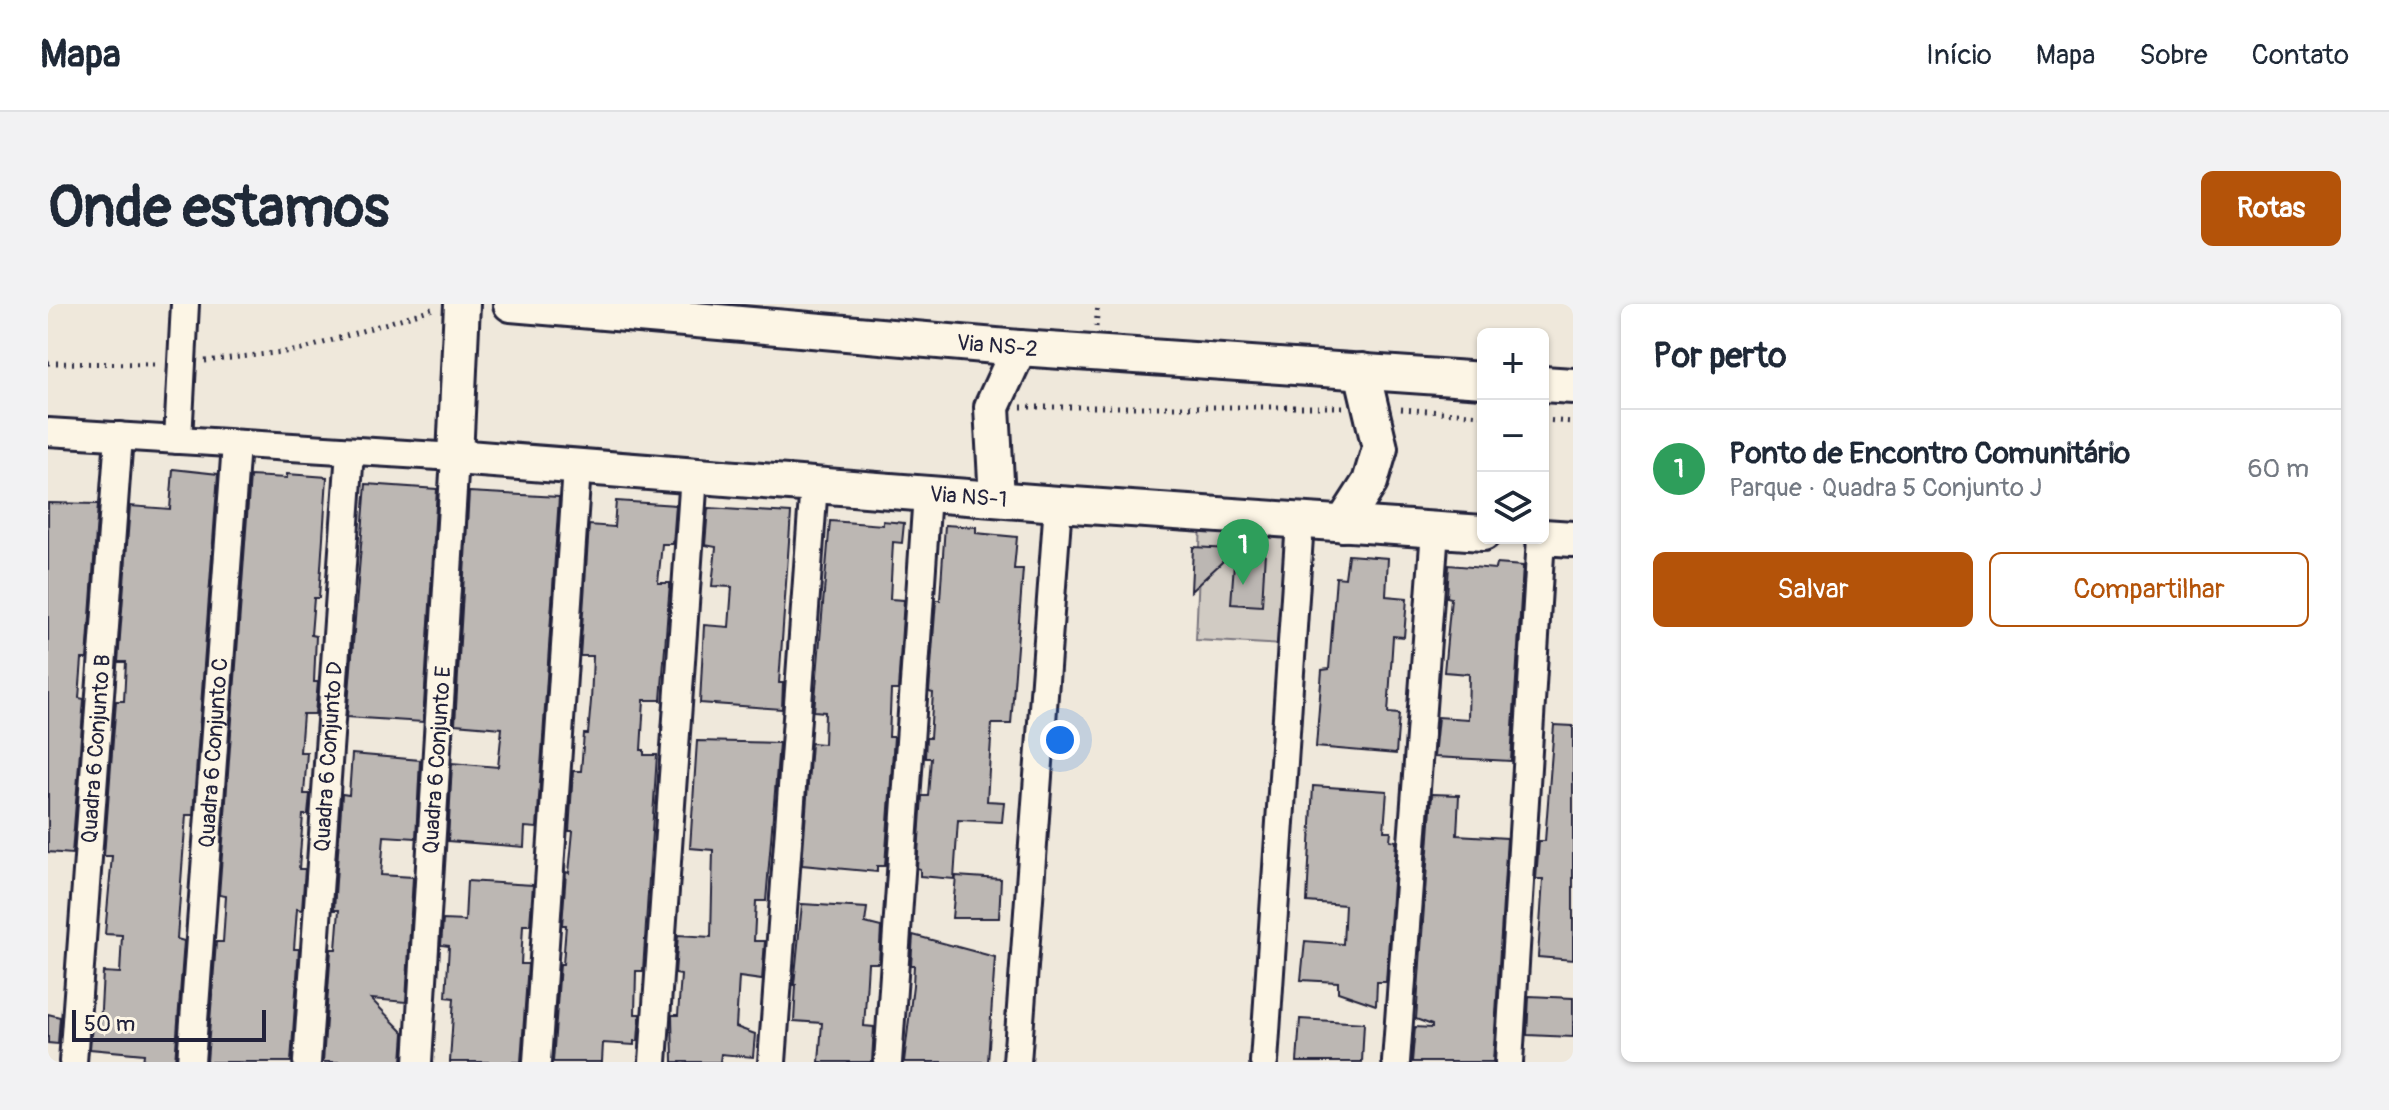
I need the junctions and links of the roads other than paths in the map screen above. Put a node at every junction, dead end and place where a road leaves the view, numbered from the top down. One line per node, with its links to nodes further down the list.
1 (185, 304): 11 (street)
2 (511, 304): 4 (main road, Via NS-2)
3 (448, 306): 14 (main road)
4 (1019, 348): 5 (main road, Via NS-2); 19 (main road)
5 (1362, 371): 6 (main road, Via NS-2); 22 (main road)
6 (1477, 380)
7 (1549, 384): 8 (main road)
8 (1573, 386)
9 (48, 432): 10 (street)
10 (119, 436): 11 (street); 28 (street, Quadra 6 Conjunto B)
11 (178, 440): 12 (street)
12 (236, 444): 13 (street); 29 (street, Quadra 6 Conjunto C)
13 (350, 451): 14 (street); 30 (street, Quadra 6 Conjunto D)
14 (455, 457): 15 (main road, Via NS-1); 31 (street, Quadra 6 Conjunto E)
15 (577, 468): 16 (main road, Via NS-1); 32 (street)
16 (694, 475): 17 (main road, Via NS-1); 33 (street)
17 (814, 484): 18 (main road, Via NS-1); 34 (street)
18 (927, 494): 19 (main road, Via NS-1); 35 (street)
19 (997, 499): 20 (main road, Via NS-1)
20 (1058, 504): 21 (main road, Via NS-1); 36 (street)
21 (1300, 522): 22 (main road, Via NS-1); 37 (street)
22 (1343, 524): 23 (main road, Via NS-1)
23 (1435, 530): 24 (main road, Via NS-1); 38 (street)
24 (1477, 533)
25 (1549, 538): 26 (main road)
26 (1573, 539)
27 (1542, 544): 39 (street)
28 (73, 1062)
29 (191, 1062)
30 (307, 1062)
31 (418, 1062)
32 (537, 1062)
33 (653, 1062)
34 (772, 1062)
35 (888, 1062)
36 (1017, 1062)
37 (1264, 1062)
38 (1396, 1062)
39 (1509, 1062)

